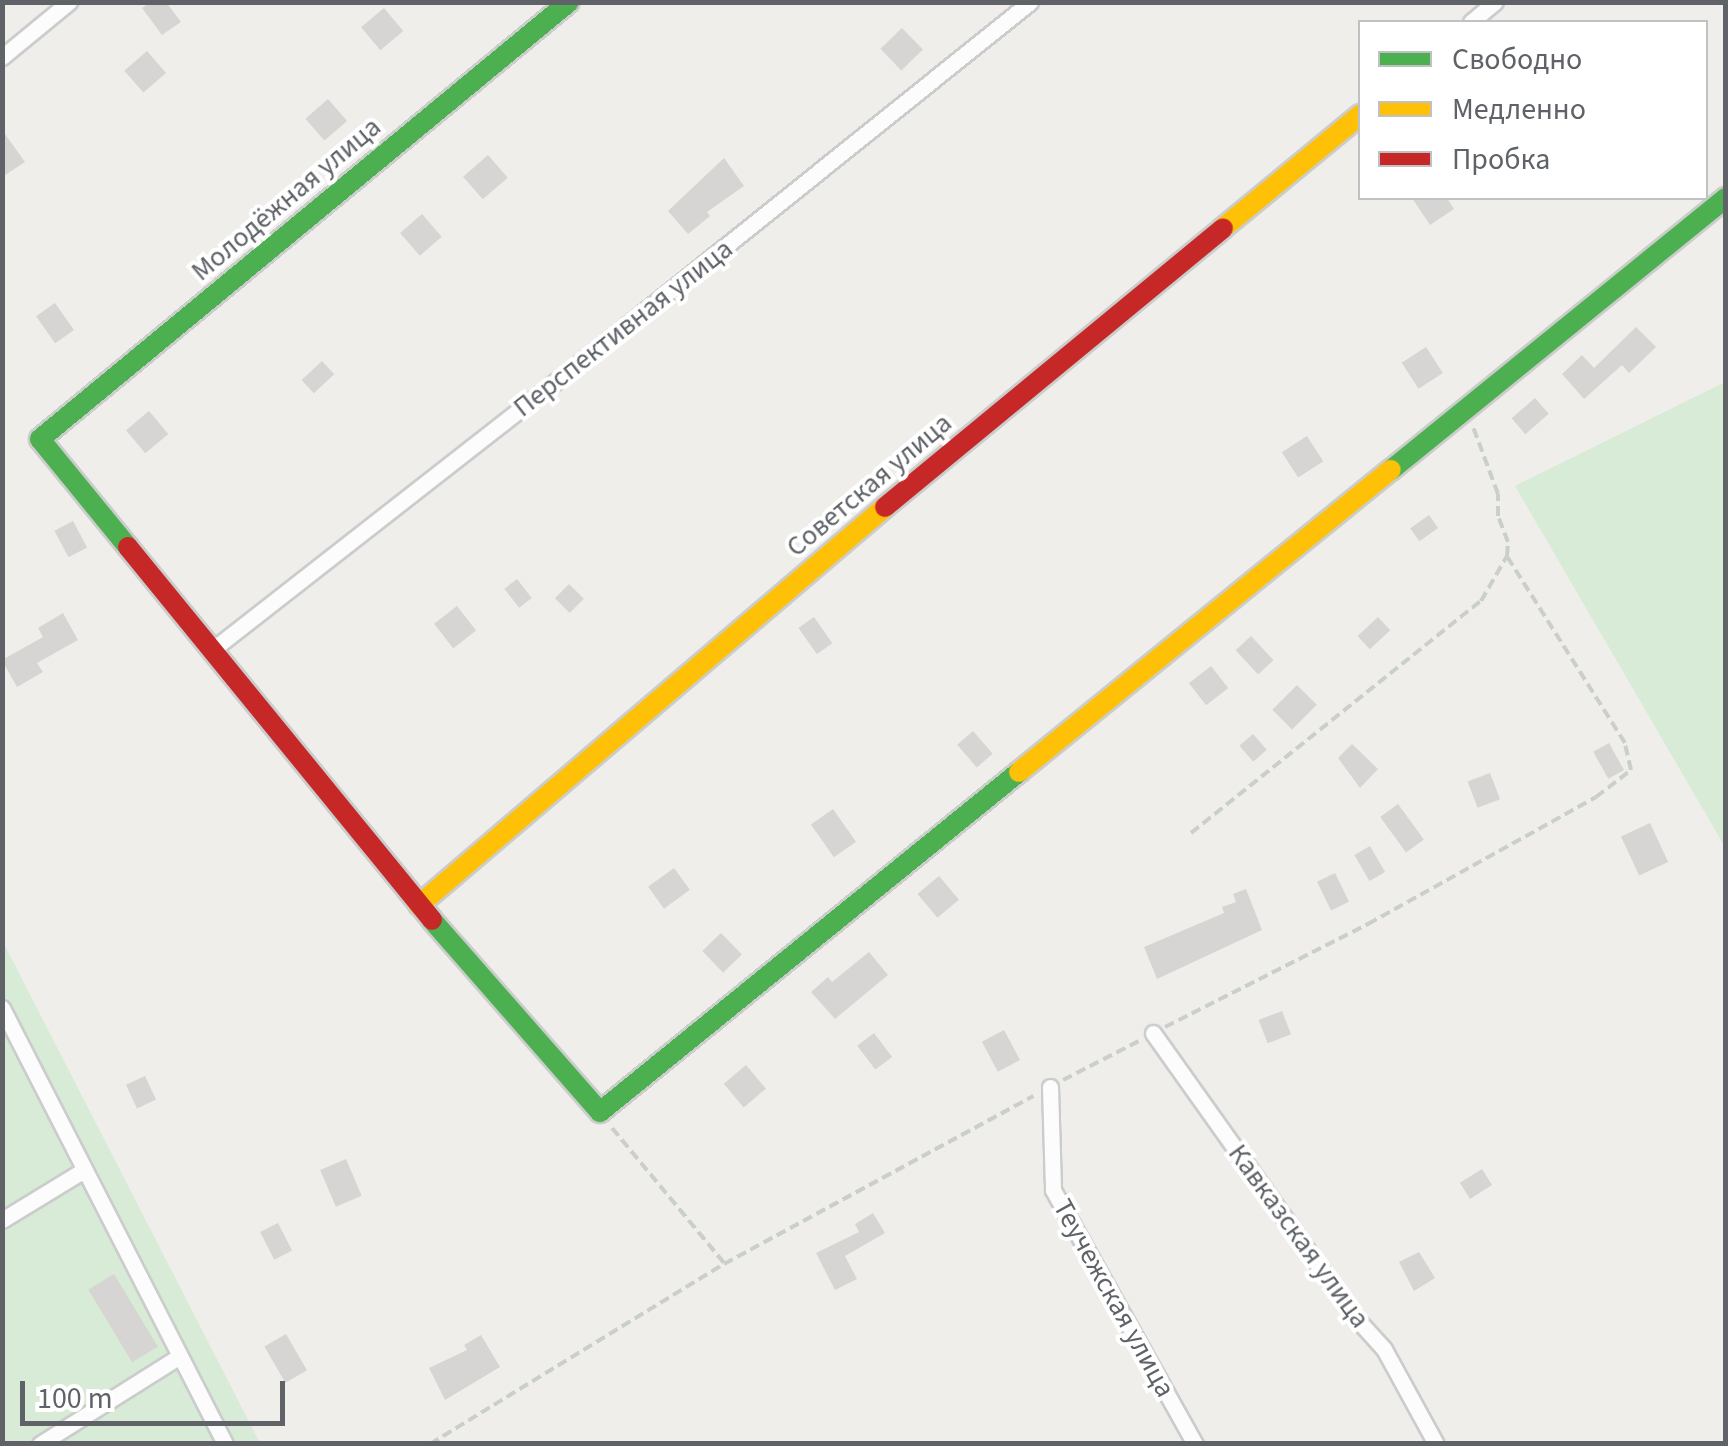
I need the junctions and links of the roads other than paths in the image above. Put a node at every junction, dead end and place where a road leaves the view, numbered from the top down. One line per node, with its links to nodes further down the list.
1 (69, 2): 6 (street)
2 (569, 2): 9 (street, Молодёжная улица)
3 (1030, 2): 9 (street, Перспективная улица)
4 (1494, 2): 5 (street)
5 (1473, 20)
6 (2, 57)
7 (1358, 117): 10 (street, Советская улица)
8 (1726, 198): 10 (street)
9 (212, 650): 10 (street)
10 (419, 904)
11 (2, 1008): 14 (street)
12 (1153, 1033): 20 (street, Кавказская улица)
13 (1050, 1087): 19 (street, Теучежская улица)
14 (84, 1170): 15 (street); 16 (street)
15 (2, 1220)
16 (180, 1356): 17 (street); 18 (street)
17 (40, 1444)
18 (225, 1444)
19 (1195, 1444)
20 (1436, 1444)

